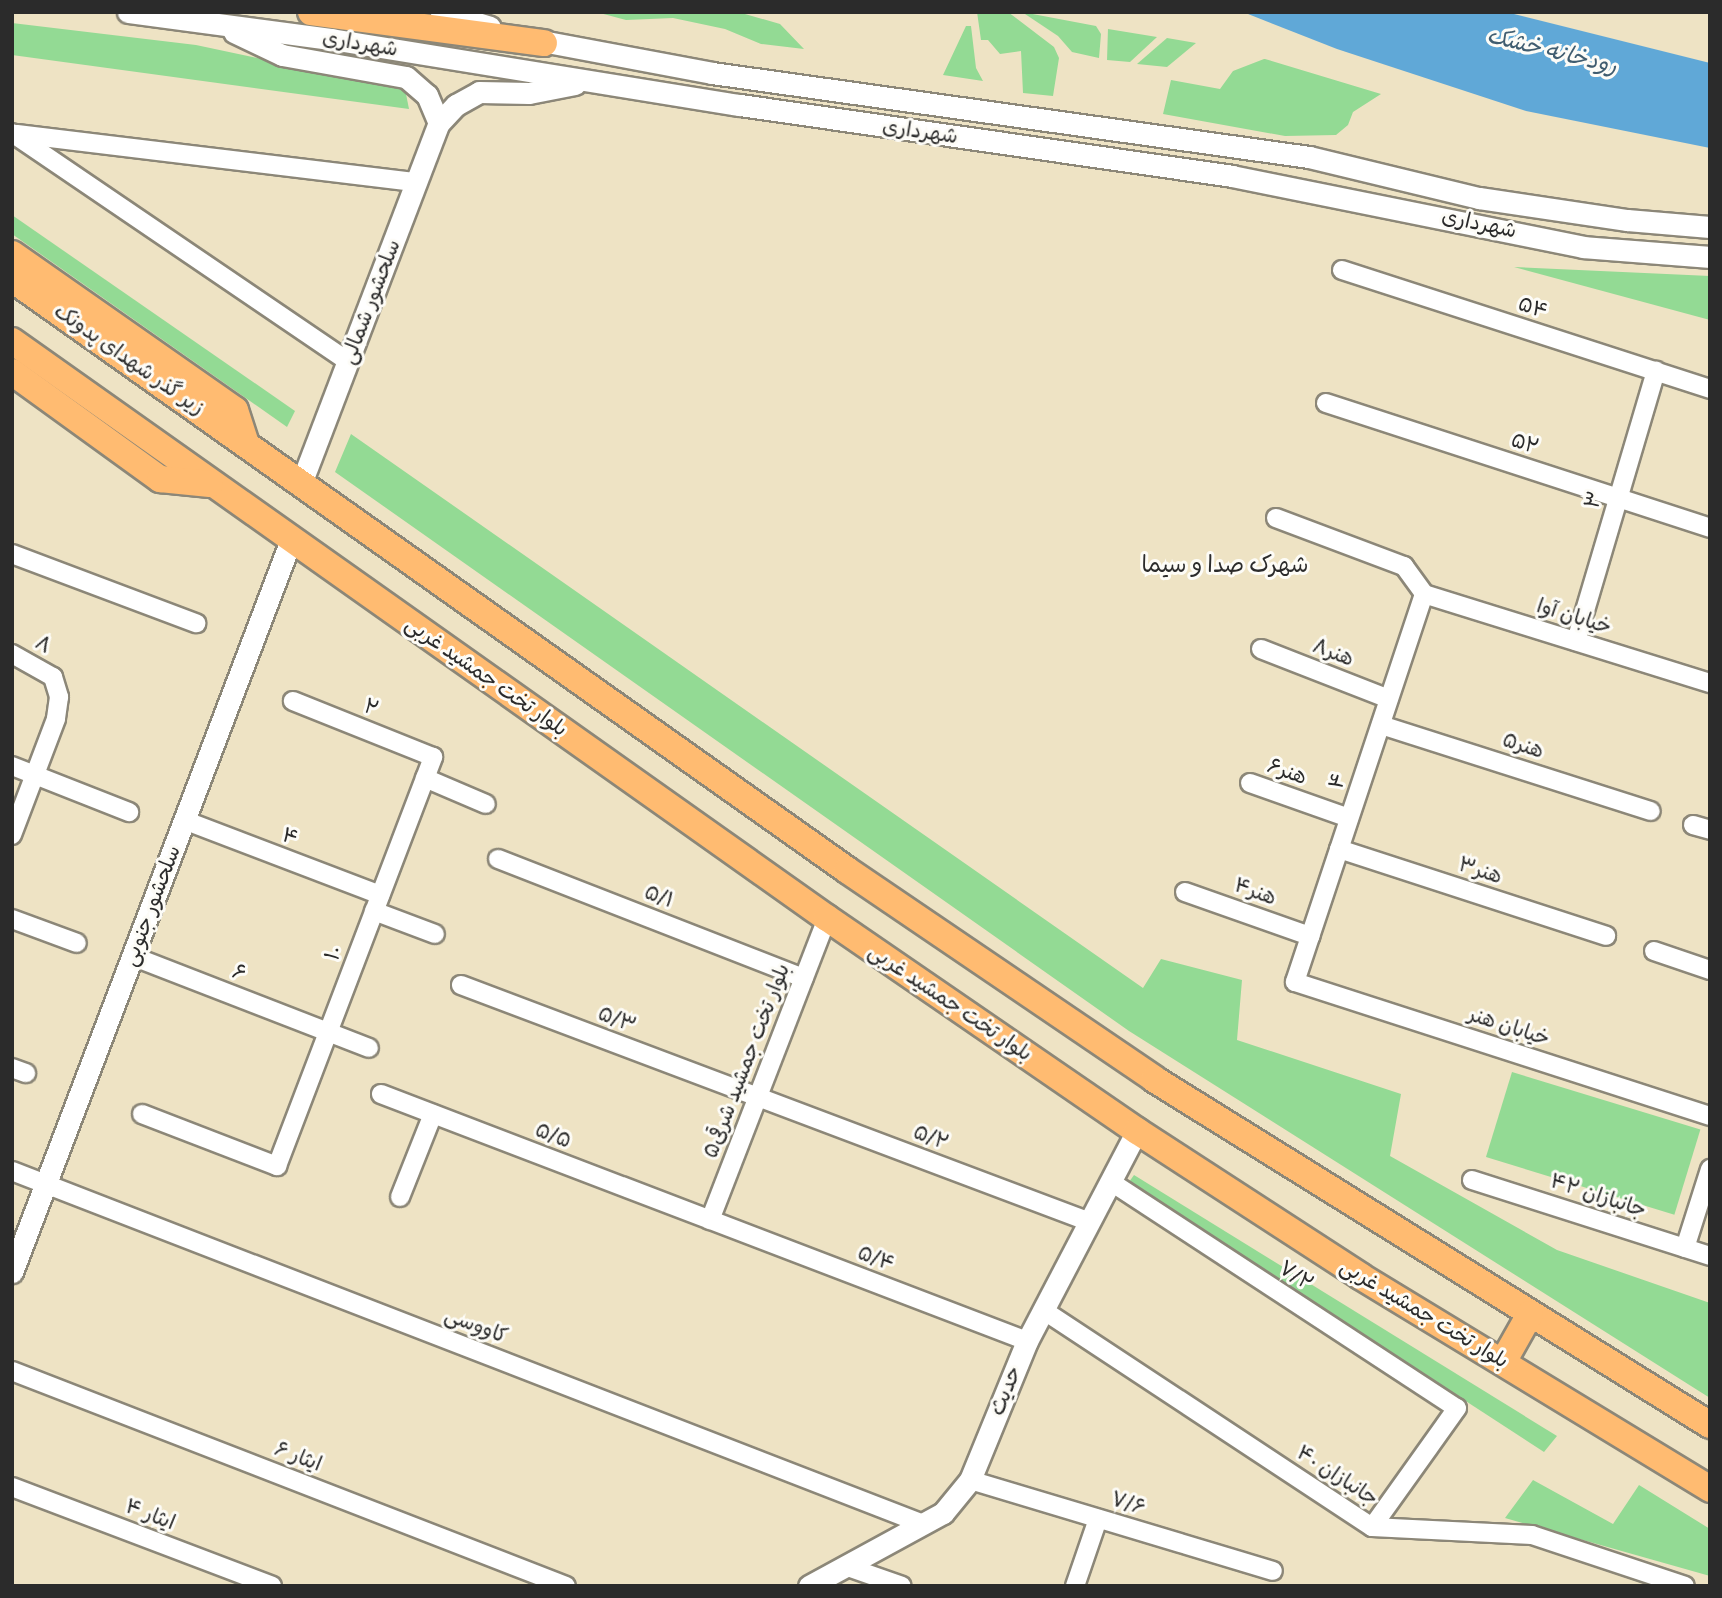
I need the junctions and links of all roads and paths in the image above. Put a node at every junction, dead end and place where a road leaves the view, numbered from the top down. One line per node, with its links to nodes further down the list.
1 (128, 12): 4 (street, شهرداری)
2 (312, 12): 5 (main road)
3 (442, 12): 5 (street, شهرداری)
4 (220, 25): 6 (street, شهرداری); 7 (street)
5 (544, 43): 10 (street, شهرداری)
6 (590, 80): 7 (street); 12 (street, شهرداری)
7 (439, 123): 9 (street, سلحشور شمالی)
8 (13, 133): 9 (street); 16 (street)
9 (416, 182): 16 (street, سلحشور شمالی)
10 (1710, 227)
11 (12, 254): 21 (main road)
12 (1710, 257)
13 (1342, 270): 17 (street, ۵۴)
14 (12, 279): 21 (main road, زیر گذر شهدای پدونک)
15 (12, 341): 23 (main road)
16 (348, 361): 22 (street, سلحشور شمالی)
17 (1656, 371): 19 (street, ۵۴); 24 (street, ۳)
18 (12, 372): 23 (main road)
19 (1710, 389)
20 (1326, 403): 24 (street, ۵۲)
21 (245, 440): 22 (main road)
22 (302, 481): 85 (main road)
23 (212, 484): 27 (main road, بلوار تخت جمشید غربی)
24 (1618, 498): 26 (street, ۵۲); 31 (street, ۳)
25 (1276, 518): 29 (street)
26 (1710, 528)
27 (291, 540): 47 (street, سلحشور جنوبی); 53 (main road, بلوار تخت جمشید غربی)
28 (12, 554): 30 (street)
29 (1424, 594): 31 (street, خیابان آوا); 35 (street, ۴)
30 (196, 623)
31 (1576, 641): 34 (street, خیابان آوا)
32 (1261, 649): 35 (street, هنر۸)
33 (12, 654): 40 (street, ۸)
34 (1710, 683)
35 (1390, 699): 37 (street, ۴)
36 (293, 701): 38 (street, ۲)
37 (1381, 725): 44 (street, هنر۵); 46 (street, ۴)
38 (433, 757): 41 (street, ۱۰)
39 (12, 766): 40 (street)
40 (35, 775): 45 (street); 48 (street, ۸)
41 (425, 778): 43 (street); 52 (street, ۱۰)
42 (1250, 783): 46 (street, هنر۶)
43 (486, 804)
44 (1651, 811)
45 (129, 812)
46 (1349, 818): 49 (street, ۴)
47 (184, 820): 52 (street, ۴); 60 (street, سلحشور جنوبی)
48 (12, 835)
49 (1339, 849): 56 (street, ۴); 57 (street, هنر۳)
50 (498, 859): 62 (street, ۵/۱)
51 (1185, 892): 56 (street, هنر۴)
52 (377, 903): 55 (street, ۴); 65 (street, ۱۰)
53 (827, 918): 62 (street, بلوار تخت جمشید شرقی۵); 72 (main road, بلوار تخت جمشید غربی)
54 (12, 919): 58 (street)
55 (435, 934)
56 (1310, 936): 63 (street, ۴)
57 (1606, 936)
58 (77, 943)
59 (1654, 951): 61 (street)
60 (132, 956): 65 (street, ۶); 77 (street, سلحشور جنوبی)
61 (1710, 970)
62 (803, 978): 68 (street, بلوار تخت جمشید شرقی۵)
63 (1295, 982): 71 (street, خیابان هنر)
64 (461, 985): 68 (street, ۵/۳)
65 (328, 1032): 66 (street, ۶); 69 (street, ۱۰)
66 (369, 1048)
67 (381, 1094): 70 (street, ۵/۵)
68 (757, 1097): 79 (street, بلوار تخت جمشید شرقی۵); 80 (street, ۵/۲)
69 (142, 1114)
70 (433, 1114): 78 (street); 79 (street, ۵/۵)
71 (1710, 1116)
72 (1137, 1131): 76 (street, حدیث); 87 (main road, بلوار تخت جمشید غربی)
73 (1710, 1169): 81 (street)
74 (12, 1171): 77 (street, کاووسی)
75 (1472, 1180): 81 (street, ۴۲ جانبازان)
76 (1111, 1182): 80 (street, حدیث); 95 (street, ۷/۲)
77 (46, 1184): 83 (street, سلحشور جنوبی); 94 (street, کاووسی)
78 (400, 1197)
79 (710, 1220): 86 (street, ۵/۴)
80 (1090, 1222): 84 (street, حدیث)
81 (1685, 1248): 82 (street, ۴۲ جانبازان)
82 (1710, 1256)
83 (12, 1272)
84 (1043, 1310): 86 (street, حدیث); 95 (street, ۴۰ جانبازان)
85 (1530, 1314): 87 (main road); 89 (main road)
86 (1027, 1341): 90 (street, حدیث)
87 (1503, 1362): 92 (main road, بلوار تخت جمشید غربی)
88 (12, 1371): 99 (street, ایثار ۶)
89 (1710, 1425)
90 (970, 1480): 93 (street, ۷/۶); 94 (street, حدیث)
91 (12, 1488): 98 (street, ایثار ۴)
92 (1710, 1489)
93 (1098, 1518): 97 (street, ۷/۶); 102 (street)
94 (923, 1524): 96 (street, حدیث)
95 (1372, 1527): 103 (street, ۴۰ جانبازان)
96 (845, 1566): 100 (street, حدیث); 101 (street)
97 (1273, 1571)
98 (272, 1586)
99 (566, 1586)
100 (810, 1586)
101 (902, 1586)
102 (1075, 1586)
103 (1685, 1586)

